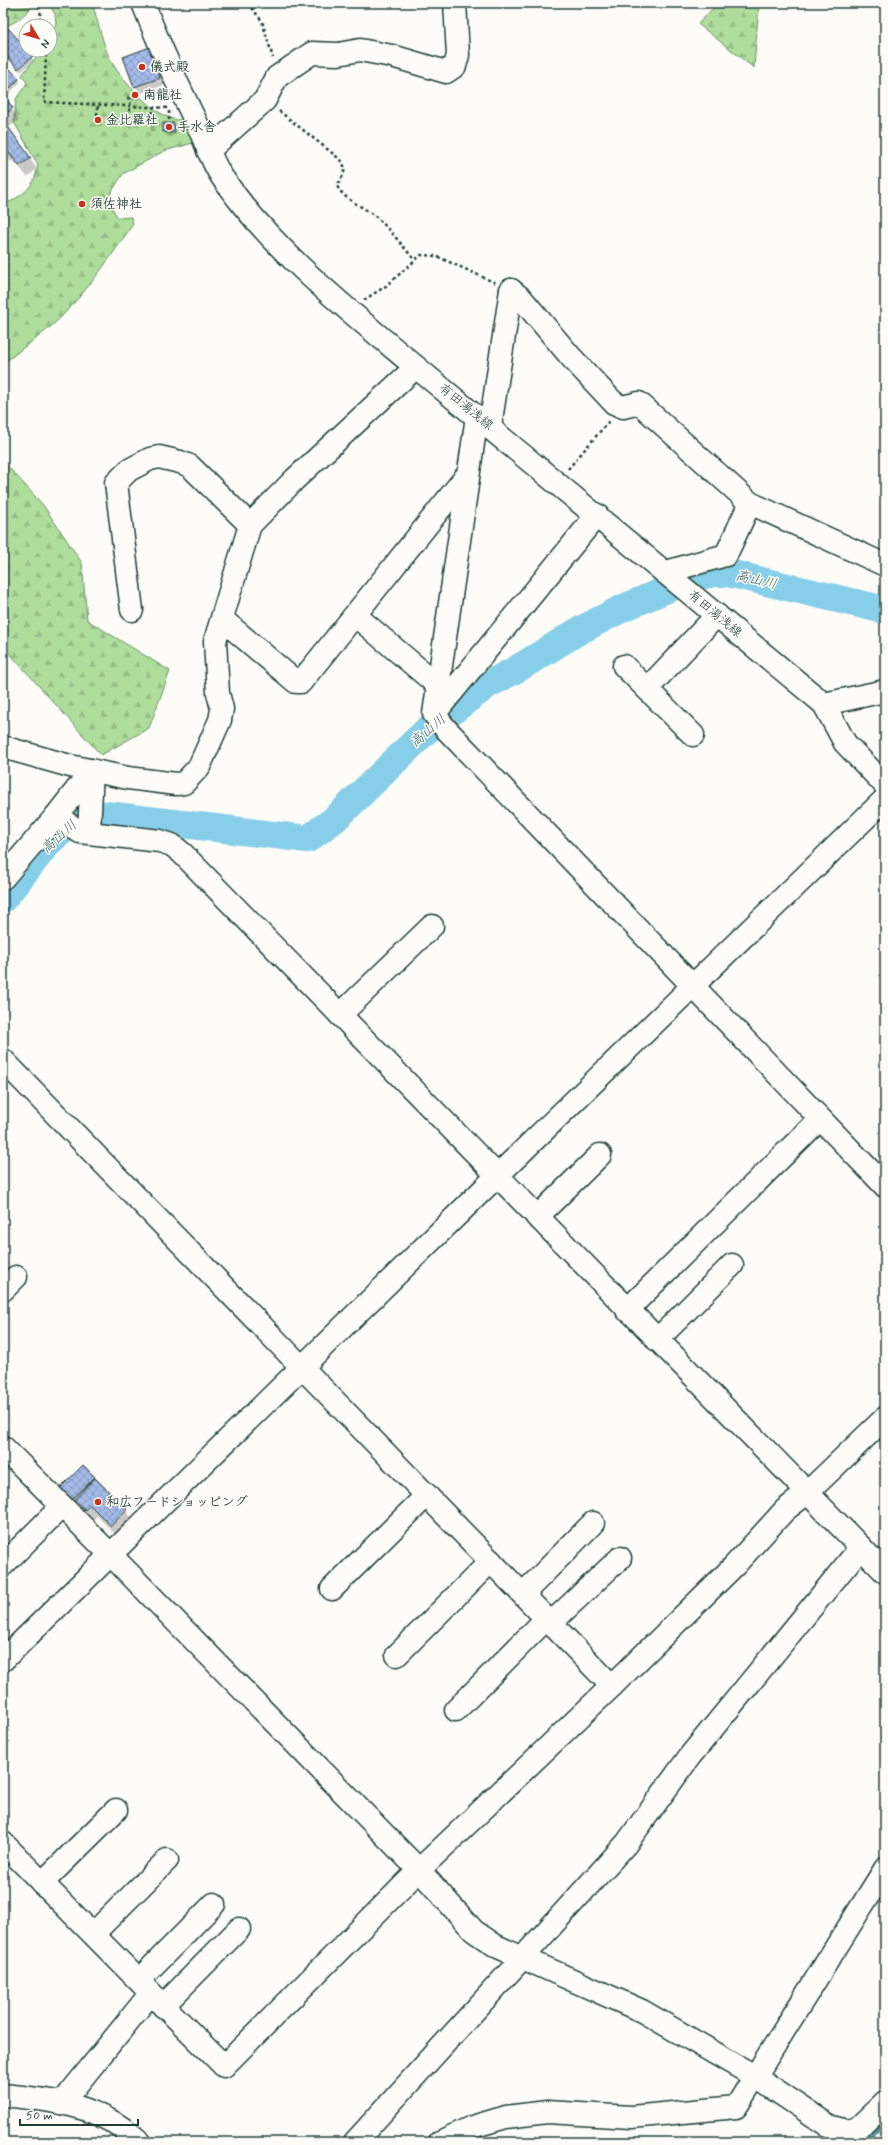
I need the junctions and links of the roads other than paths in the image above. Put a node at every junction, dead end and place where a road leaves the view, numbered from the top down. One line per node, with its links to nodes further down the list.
1 (143, 3): 3 (street, 有田湯浅線)
2 (454, 3): 3 (street)
3 (208, 151): 4 (street, 有田湯浅線)
4 (416, 367): 5 (street, 有田湯浅線); 9 (street)
5 (484, 422): 6 (street); 7 (street); 8 (street, 有田湯浅線)
6 (469, 473): 14 (street); 18 (street)
7 (750, 503): 10 (street); 11 (street)
8 (597, 515): 11 (street, 有田湯浅線); 18 (street)
9 (250, 525): 12 (street); 15 (street)
10 (885, 565)
11 (668, 574): 13 (street, 有田湯浅線)
12 (132, 610)
13 (717, 615): 17 (street); 20 (street, 有田湯浅線)
14 (356, 616): 15 (street); 18 (street)
15 (223, 620): 23 (street)
16 (624, 666): 17 (street)
17 (647, 689): 21 (street)
18 (444, 690): 30 (street)
19 (885, 691): 20 (street)
20 (824, 704): 24 (street)
21 (693, 735)
22 (3, 747): 23 (street)
23 (92, 770): 26 (street); 27 (street)
24 (885, 785)
25 (885, 799): 30 (street)
26 (56, 816): 27 (street); 28 (street)
27 (89, 832): 31 (street)
28 (3, 878)
29 (432, 926): 31 (street)
30 (692, 986): 33 (street); 35 (street)
31 (340, 1015): 35 (street)
32 (3, 1060): 41 (street)
33 (820, 1119): 36 (street); 39 (street)
34 (600, 1154): 37 (street)
35 (497, 1176): 37 (street); 41 (street)
36 (885, 1186)
37 (537, 1217): 39 (street)
38 (732, 1265): 40 (street)
39 (628, 1310): 40 (street)
40 (657, 1340): 44 (street)
41 (303, 1367): 45 (street); 49 (street)
42 (885, 1418): 44 (street)
43 (3, 1447): 46 (street)
44 (807, 1493): 48 (street); 59 (street)
45 (427, 1495): 51 (street); 54 (street)
46 (62, 1506): 49 (street); 52 (street)
47 (593, 1523): 55 (street)
48 (861, 1547): 53 (street); 70 (street)
49 (111, 1555): 58 (street); 65 (street)
50 (620, 1558): 56 (street)
51 (491, 1561): 55 (street); 57 (street)
52 (3, 1564)
53 (885, 1572)
54 (332, 1589)
55 (523, 1594): 56 (street)
56 (549, 1621): 59 (street); 60 (street)
57 (397, 1655)
58 (3, 1660)
59 (612, 1686): 65 (street)
60 (456, 1710)
61 (116, 1810): 66 (street)
62 (3, 1843): 66 (street)
63 (167, 1860): 69 (street)
64 (885, 1869): 72 (street)
65 (419, 1870): 70 (street); 71 (street)
66 (42, 1883): 69 (street)
67 (214, 1904): 71 (street)
68 (239, 1929): 71 (street)
69 (94, 1933): 71 (street)
70 (524, 1958): 72 (street); 78 (street)
71 (151, 1993): 75 (street)
72 (756, 2078): 76 (street); 79 (street)
73 (3, 2095): 75 (street)
74 (885, 2102): 76 (street)
75 (62, 2103): 77 (street)
76 (849, 2135)
77 (140, 2142)
78 (355, 2142)
79 (440, 2142)

